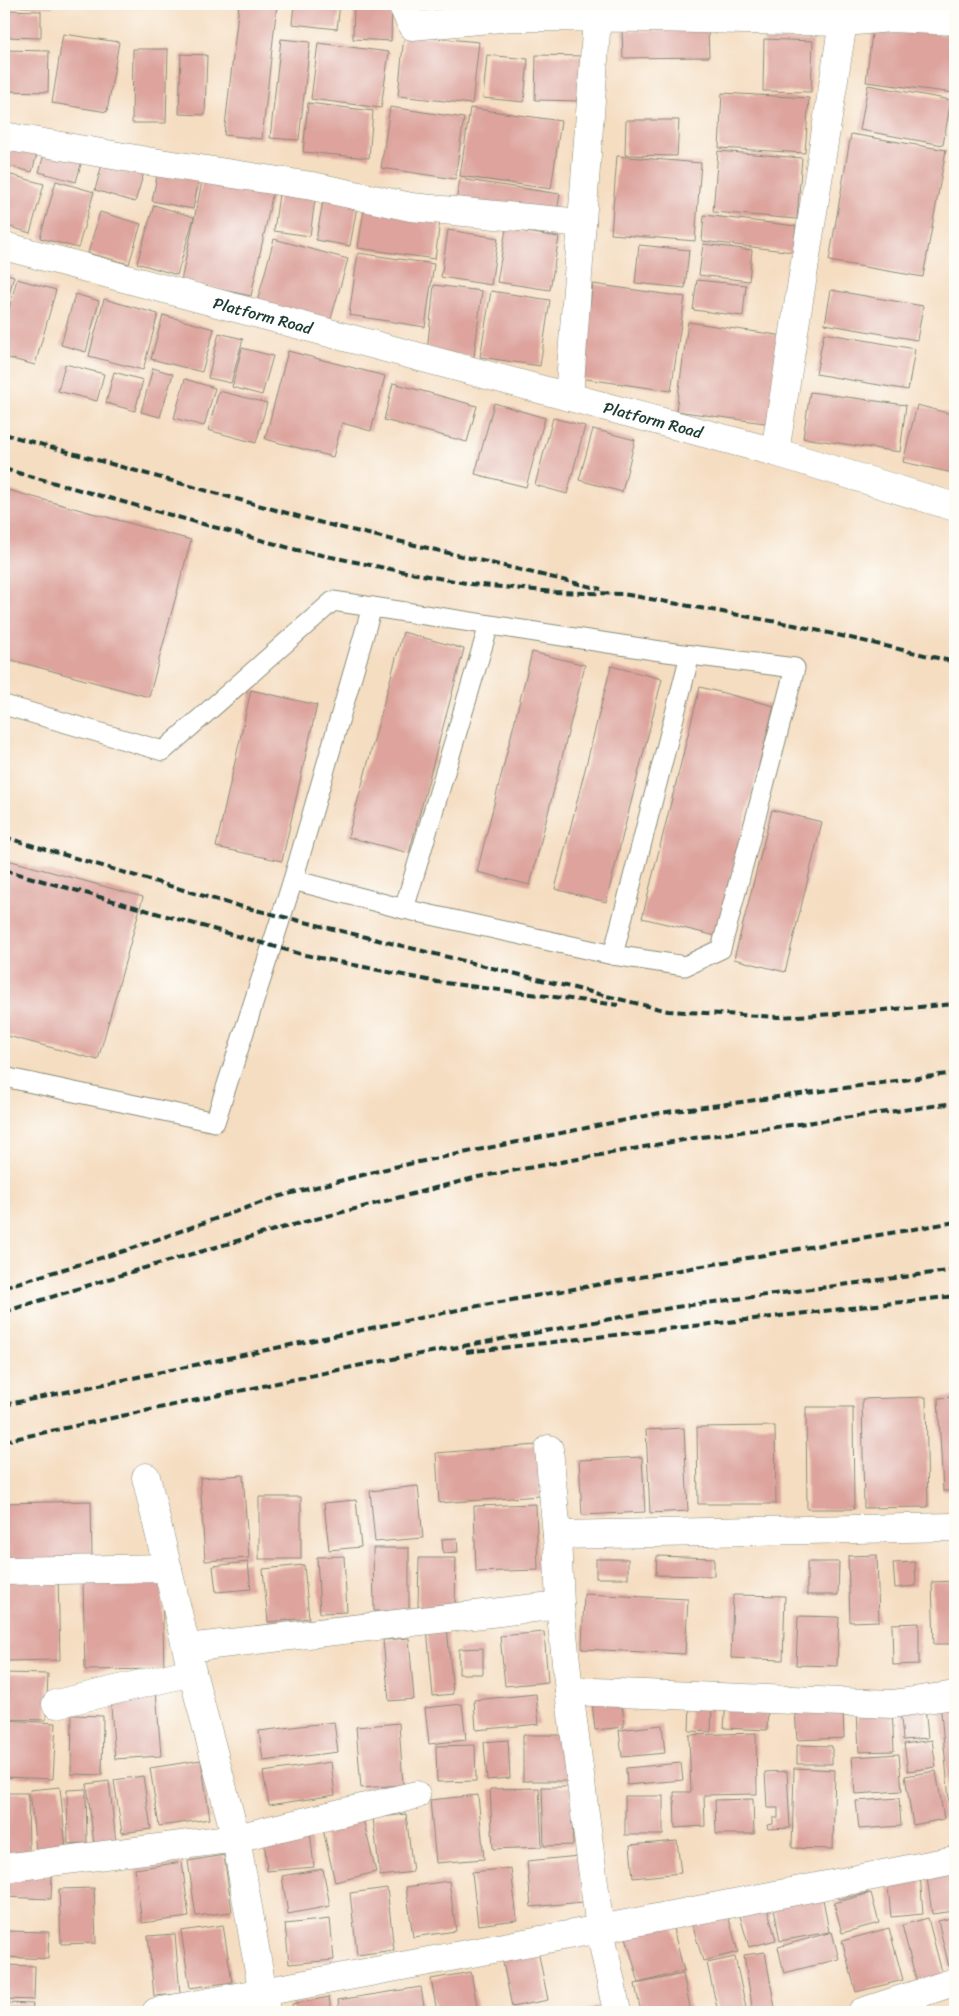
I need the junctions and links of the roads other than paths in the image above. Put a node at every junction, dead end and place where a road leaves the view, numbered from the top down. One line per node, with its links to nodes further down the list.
1 (402, 4): 3 (street)
2 (649, 11): 3 (street); 5 (street)
3 (597, 19): 7 (street)
4 (955, 21): 5 (street)
5 (843, 22): 10 (street)
6 (4, 136): 7 (street)
7 (582, 223): 9 (street)
8 (4, 246): 9 (street, Platform Road)
9 (568, 397): 10 (street, Platform Road)
10 (775, 452): 11 (street, Platform Road)
11 (955, 507)
12 (372, 607): 13 (lane); 15 (lane); 16 (lane)
13 (489, 625): 14 (lane); 17 (lane)
14 (690, 655): 18 (lane); 18 (lane)
15 (4, 705)
16 (293, 880): 17 (lane); 19 (lane)
17 (404, 910): 18 (lane)
18 (613, 955)
19 (4, 1077)
20 (549, 1449): 23 (street)
21 (146, 1477): 24 (street)
22 (955, 1527): 23 (street)
23 (557, 1535): 26 (street)
24 (168, 1568): 25 (street); 27 (street)
25 (4, 1571)
26 (560, 1605): 27 (street); 28 (street)
27 (190, 1660): 30 (street); 32 (street)
28 (569, 1692): 29 (street); 35 (street)
29 (955, 1695)
30 (56, 1704)
31 (416, 1795): 32 (street)
32 (236, 1838): 34 (street); 37 (street)
33 (955, 1860): 35 (street)
34 (4, 1868)
35 (600, 1929): 37 (street); 39 (street)
36 (948, 1984): 40 (street)
37 (263, 2002): 38 (street)
38 (156, 2012)
39 (617, 2012)
40 (862, 2012)

